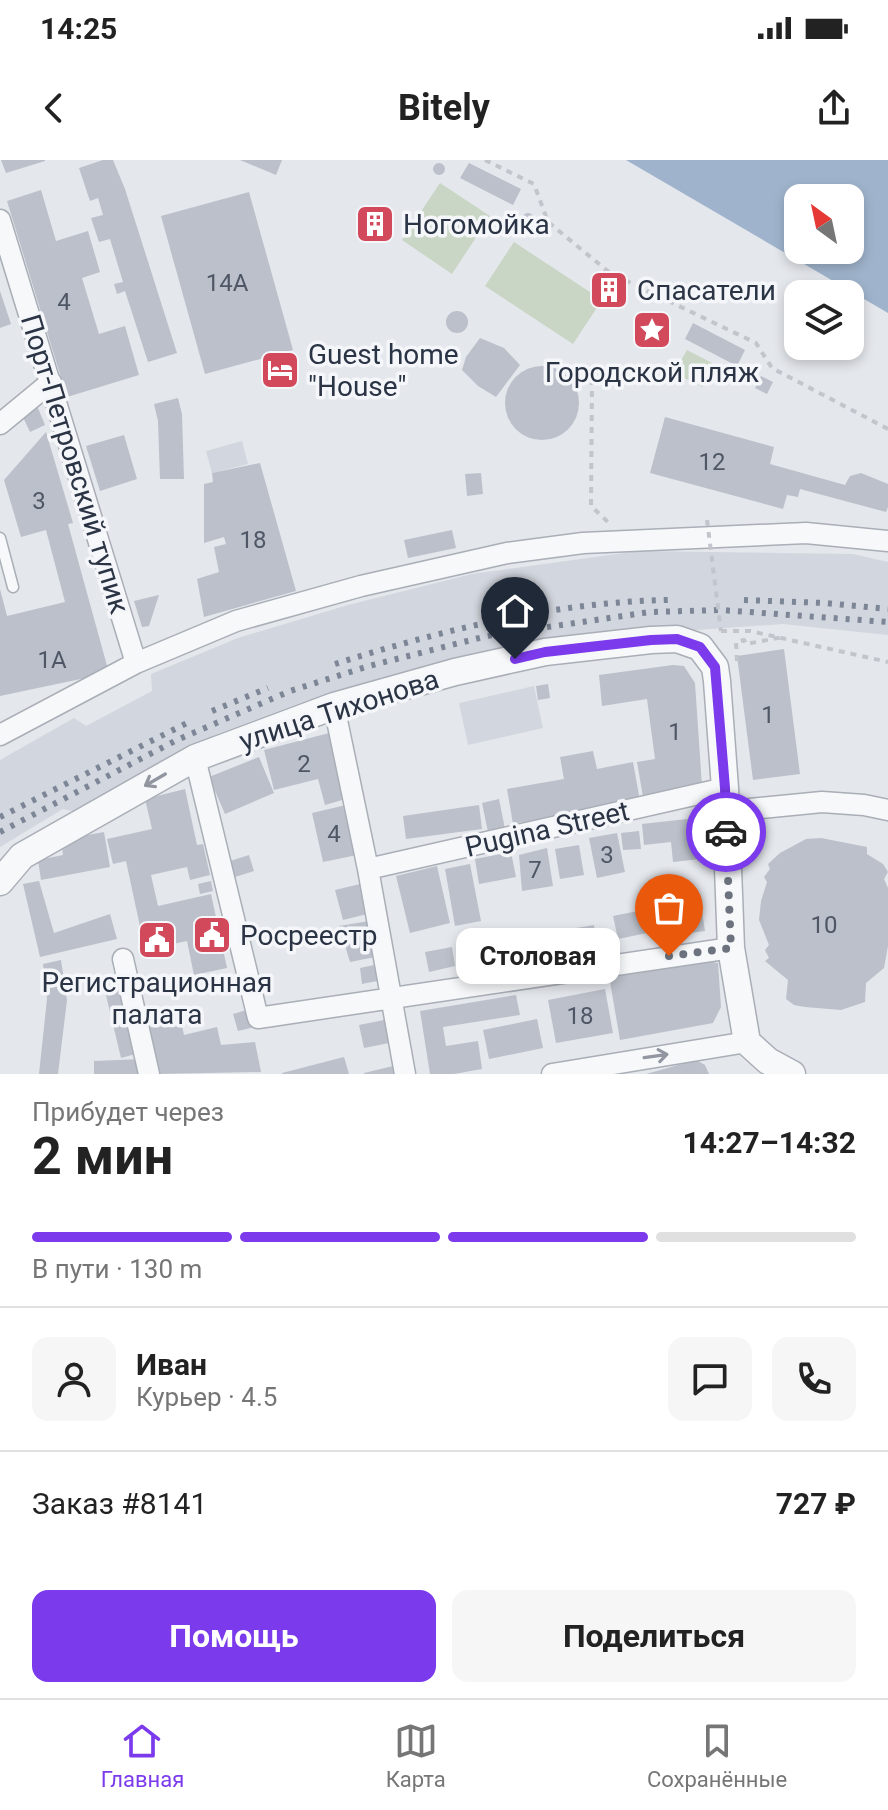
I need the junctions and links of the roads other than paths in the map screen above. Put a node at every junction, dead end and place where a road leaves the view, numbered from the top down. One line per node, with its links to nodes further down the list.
1 (0, 220): 2 (street, Порт-Петровский тупик)
2 (51, 382): 3 (street); 7 (street, Порт-Петровский тупик)
3 (0, 424)
4 (0, 538): 6 (lane)
5 (888, 541): 7 (street)
6 (13, 587)
7 (136, 663): 9 (street)
8 (334, 706): 10 (street, улица Тихонова); 11 (street, улица Тихонова); 14 (street)
9 (0, 735)
10 (195, 758): 15 (street, улица Тихонова, one-way to 15); 18 (street)
11 (725, 788): 13 (street); 14 (street, Pugina Street)
12 (888, 810): 13 (street)
13 (726, 829): 16 (street)
14 (368, 869): 18 (street)
15 (2, 877)
16 (731, 948): 18 (street); 19 (street)
17 (123, 959): 20 (street)
18 (390, 997): 21 (street)
19 (747, 1042): 22 (street, one-way to 19); 23 (street)
20 (149, 1074)
21 (405, 1074)
22 (552, 1074)
23 (792, 1074)

